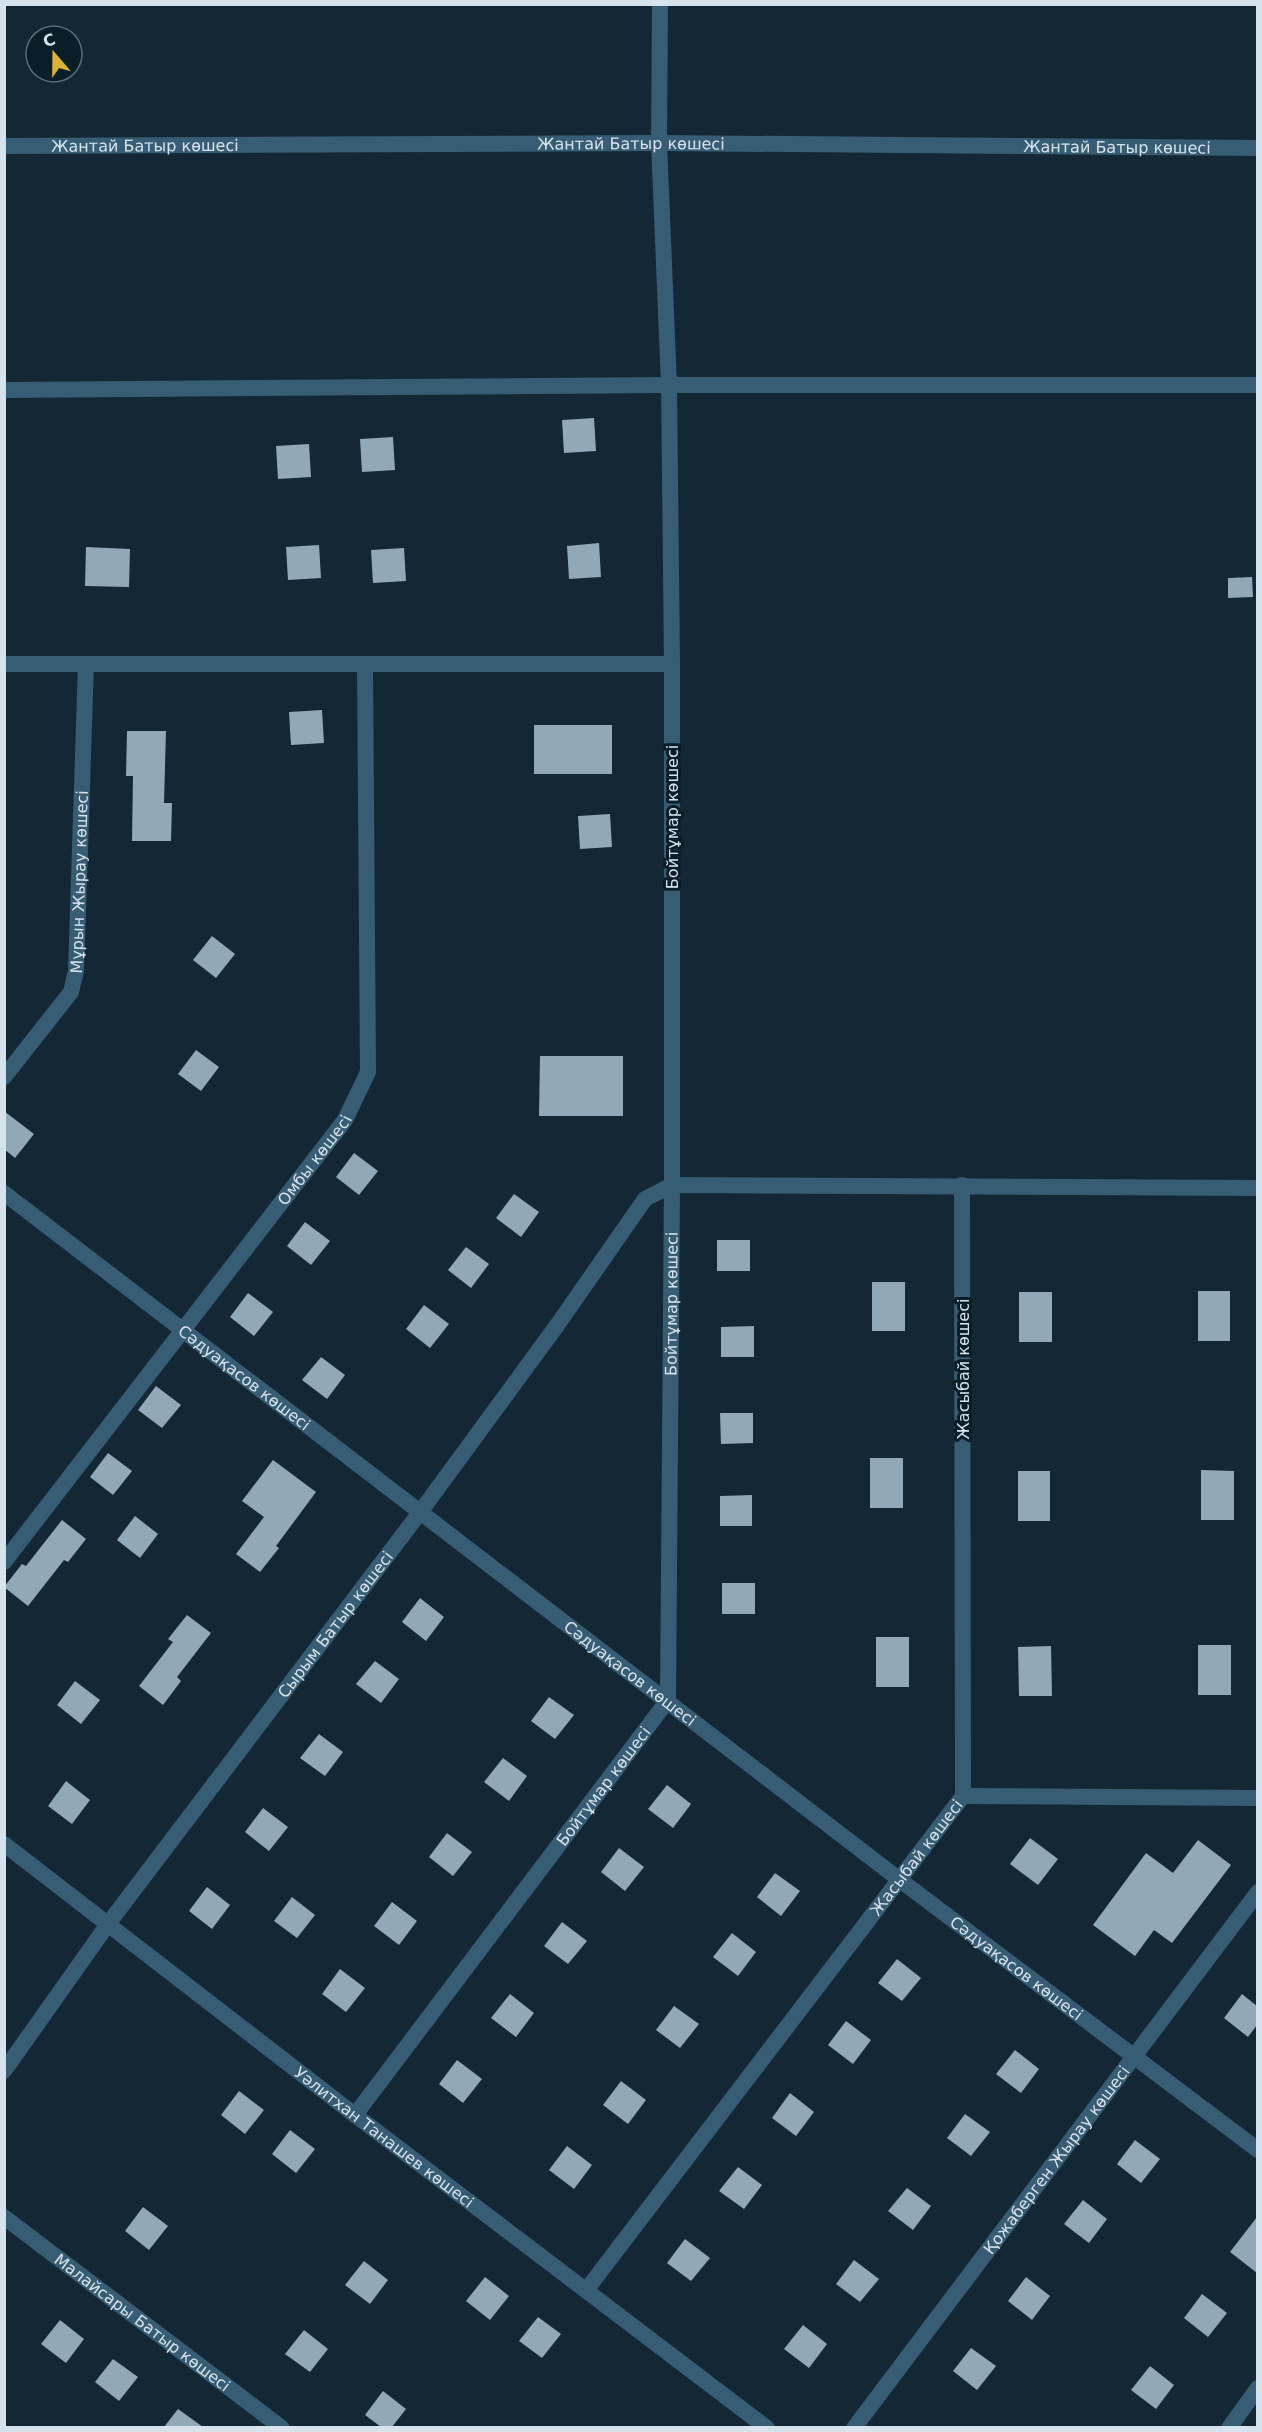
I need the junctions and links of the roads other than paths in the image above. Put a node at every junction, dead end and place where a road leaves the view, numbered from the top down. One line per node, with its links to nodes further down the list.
1 (660, 4): 2 (street, Бойтұмар көшесі)
2 (658, 143): 3 (street, Жантай Батыр көшесі); 4 (street, Жантай Батыр көшесі); 5 (street, Бойтұмар көшесі)
3 (4, 146)
4 (1257, 148)
5 (669, 385): 6 (street); 7 (street); 10 (street, Бойтұмар көшесі)
6 (1257, 385)
7 (4, 390)
8 (4, 664): 9 (street)
9 (86, 664): 11 (street); 12 (street, Мұрын Жырау көшесі)
10 (672, 664): 11 (street); 13 (street, Бойтұмар көшесі)
11 (365, 665): 17 (street, Омбы көшесі)
12 (4, 1077)
13 (672, 1185): 14 (street); 18 (street, Сырым Батыр көшесі); 20 (street, Бойтұмар көшесі)
14 (962, 1185): 15 (street); 21 (street, Жасыбай көшесі)
15 (1257, 1188)
16 (4, 1193): 17 (street, Сәдуақасов көшесі)
17 (184, 1329): 18 (street, Сәдуақасов көшесі); 19 (street, Омбы көшесі)
18 (421, 1511): 20 (street, Сәдуақасов көшесі); 26 (street, Сырым Батыр көшесі)
19 (4, 1562)
20 (668, 1700): 24 (street, Сәдуақасов көшесі); 29 (street, Бойтұмар көшесі)
21 (963, 1796): 22 (street); 24 (street, Жасыбай көшесі)
22 (1257, 1798)
23 (4, 1844): 26 (street, Уәлитхан Танашев көшесі)
24 (900, 1880): 27 (street, Сәдуақасов көшесі); 32 (street, Жасыбай көшесі)
25 (1257, 1892): 27 (street, Қожаберген Жырау көшесі)
26 (108, 1924): 28 (street, Сырым Батыр көшесі); 29 (street, Уәлитхан Танашев көшесі)
27 (1134, 2055): 30 (street, Сәдуақасов көшесі); 36 (street, Қожаберген Жырау көшесі)
28 (4, 2072)
29 (355, 2115): 32 (street, Уәлитхан Танашев көшесі)
30 (1257, 2150)
31 (4, 2217): 34 (street, Малайсары Батыр көшесі)
32 (587, 2289): 35 (street, Уәлитхан Танашев көшесі)
33 (1257, 2388): 37 (street)
34 (282, 2427)
35 (767, 2427)
36 (854, 2427)
37 (1229, 2427)

